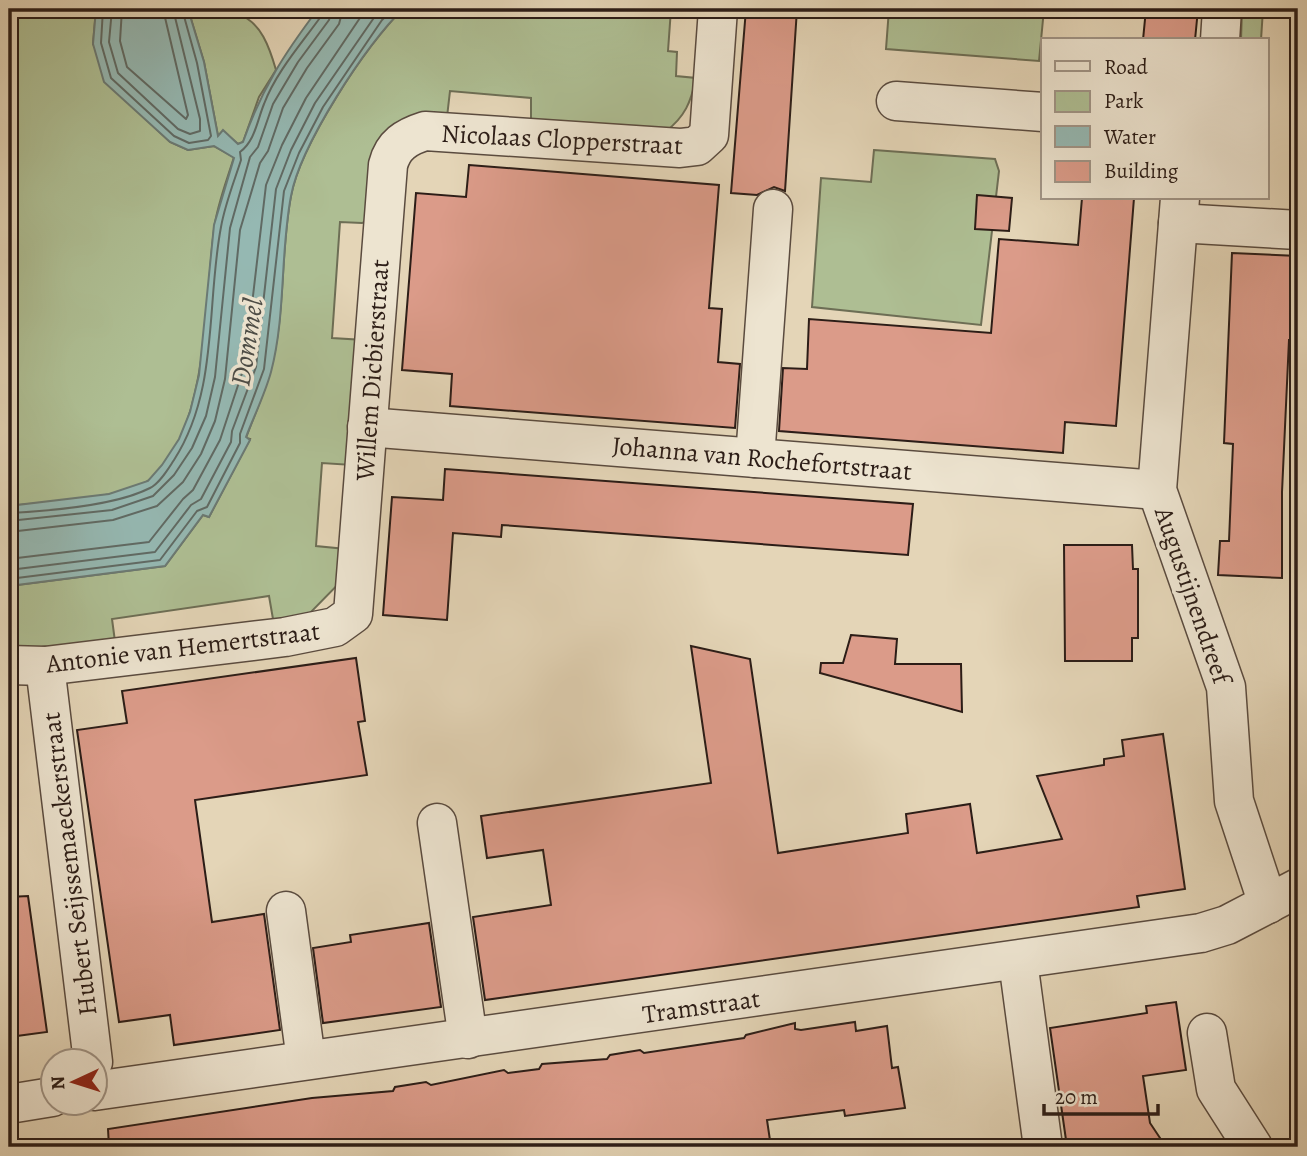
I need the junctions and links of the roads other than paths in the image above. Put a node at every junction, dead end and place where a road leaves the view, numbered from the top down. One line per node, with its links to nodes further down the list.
1 (718, 9): 6 (street, Nicolaas Clopperstraat)
2 (1222, 9): 3 (street)
3 (1220, 38)
4 (896, 101): 5 (street)
5 (1041, 112)
6 (412, 135): 10 (street, Willem Dicbierstraat)
7 (773, 209): 11 (street)
8 (1179, 210): 9 (street); 12 (street, Augustijnendreef)
9 (1298, 230)
10 (367, 428): 11 (street, Johanna van Rochefortstraat); 13 (street, Willem Dicbierstraat)
11 (755, 458): 12 (street, Johanna van Rochefortstraat)
12 (1157, 490): 16 (street, Augustijnendreef)
13 (353, 614): 14 (street, Antonie van Hemertstraat)
14 (27, 666): 21 (street, Hubert Seijssemaeckerstraat)
15 (437, 822): 20 (street)
16 (1283, 896): 18 (street, Tramstraat)
17 (286, 911): 22 (street)
18 (1018, 961): 20 (street, Tramstraat); 26 (street)
19 (1207, 1033): 27 (street)
20 (468, 1039): 22 (street, Tramstraat)
21 (90, 1048)
22 (306, 1060): 23 (street, Tramstraat)
23 (108, 1078)
24 (38, 1099): 25 (street)
25 (9, 1104)
26 (1043, 1147)
27 (1253, 1147)

